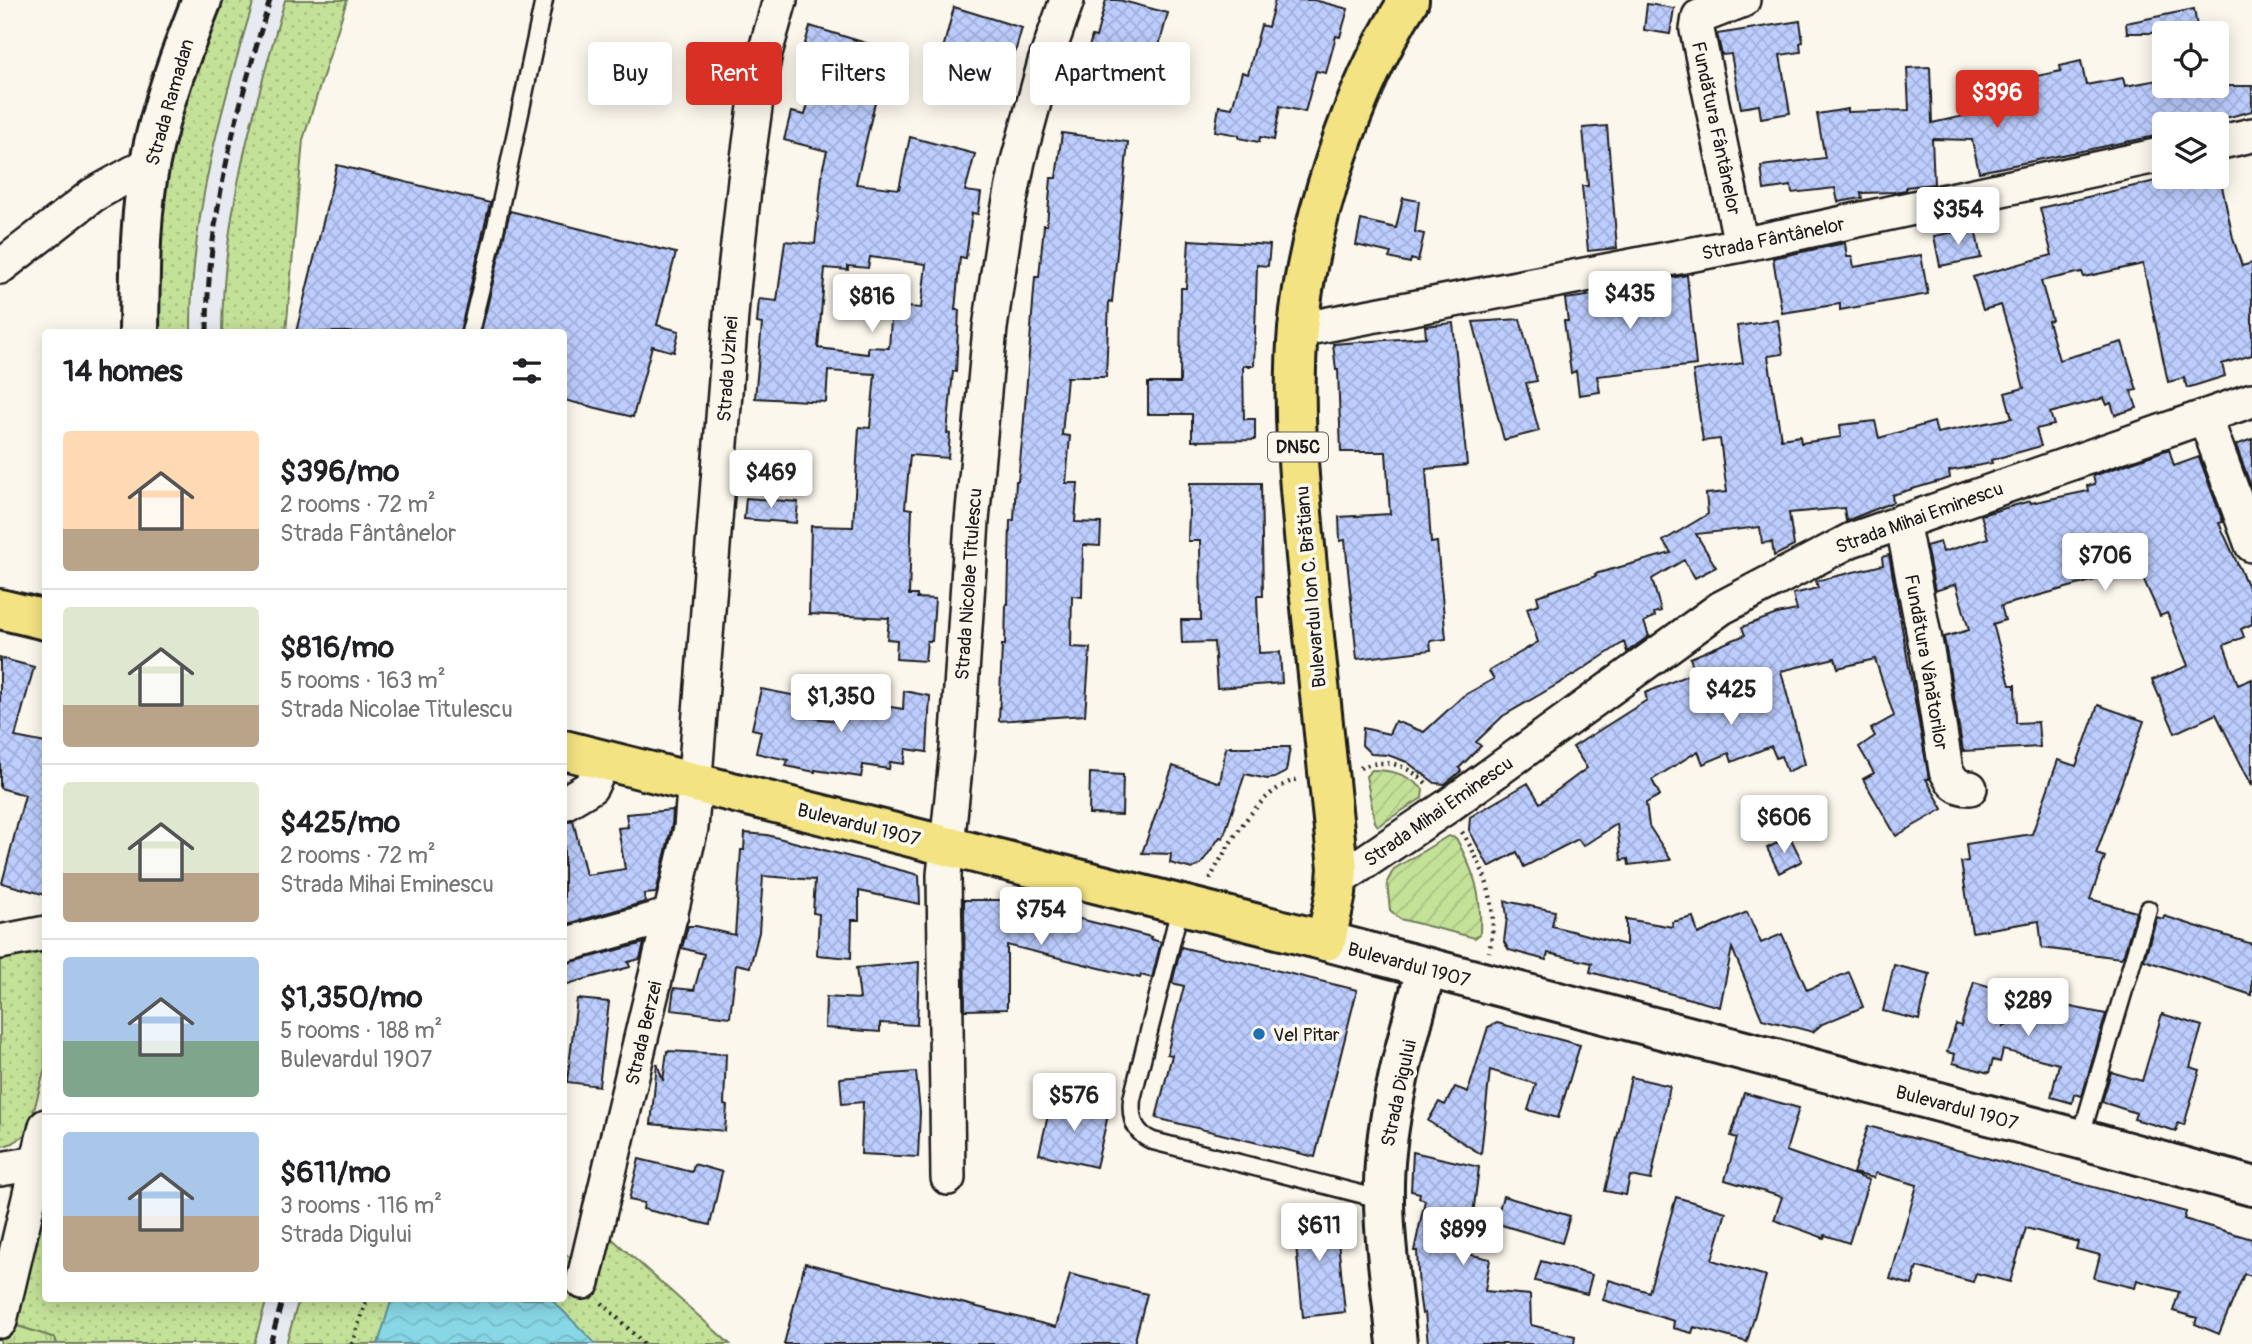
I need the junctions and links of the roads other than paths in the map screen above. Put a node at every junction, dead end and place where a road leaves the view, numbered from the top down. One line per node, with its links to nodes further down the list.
1 (202, 0): 10 (main road, Strada Ramadan)
2 (544, 0): 14 (lane)
3 (780, 0): 24 (street, Strada Uzinei)
4 (1067, 0): 27 (street, Strada Nicolae Titulescu)
5 (1409, 0): 15 (main road, Bulevardul Ion C. Brătianu / DN5C)
6 (1744, 0): 11 (street, Fundătura Fântânelor)
7 (2252, 135): 8 (street)
8 (2229, 140)
9 (2152, 157): 11 (street, Strada Fântânelor)
10 (149, 164): 12 (street); 13 (main road, Strada Ramadan)
11 (1741, 245): 15 (street, Strada Fântânelor)
12 (0, 267)
13 (139, 329)
14 (471, 329)
15 (1298, 330): 28 (main road, Bulevardul Ion C. Brătianu / DN5C)
16 (2252, 400): 17 (street, Strada Mihai Eminescu)
17 (2205, 417): 18 (street, Strada Mihai Eminescu); 19 (street)
18 (1902, 521): 25 (street, Fundătura Vânătorilor); 28 (street, Strada Mihai Eminescu)
19 (2252, 545)
20 (0, 609): 21 (main road)
21 (42, 619)
22 (567, 751): 23 (main road, Bulevardul 1907)
23 (604, 760): 24 (main road, Bulevardul 1907); 26 (street)
24 (694, 783): 27 (main road, Bulevardul 1907); 31 (street, Strada Berzei)
25 (1970, 788)
26 (567, 801)
27 (946, 845): 29 (main road, Bulevardul 1907); 41 (street, Strada Nicolae Titulescu)
28 (1338, 880): 33 (main road, Bulevardul Ion C. Brătianu / DN5C)
29 (1196, 892): 33 (main road, Bulevardul 1907); 43 (lane)
30 (2148, 909): 37 (lane)
31 (671, 915): 35 (street); 44 (street, Strada Berzei)
32 (42, 934): 34 (street)
33 (1326, 941): 36 (main road, Bulevardul 1907)
34 (0, 942)
35 (567, 944)
36 (1426, 969): 37 (main road, Bulevardul 1907); 43 (main road, Strada Digului)
37 (2080, 1139): 42 (main road, Bulevardul 1907)
38 (42, 1142): 39 (street)
39 (37, 1163): 40 (street); 45 (street)
40 (0, 1169)
41 (948, 1178)
42 (2252, 1186)
43 (1384, 1200): 46 (main road, Strada Digului)
44 (583, 1282)
45 (1, 1311)
46 (1397, 1344)

